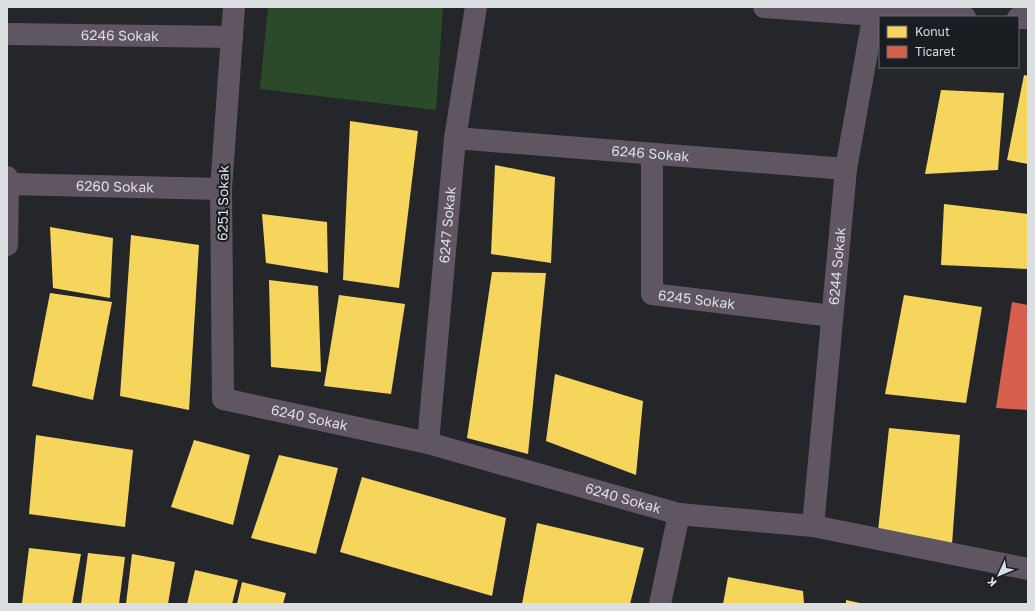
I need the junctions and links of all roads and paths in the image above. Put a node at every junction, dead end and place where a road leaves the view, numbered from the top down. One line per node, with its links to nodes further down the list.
1 (234, 7): 7 (street, 6251 Sokak)
2 (476, 7): 8 (street, 6247 Sokak)
3 (764, 7): 4 (street)
4 (874, 11): 5 (street); 10 (street, 6244 Sokak)
5 (950, 16)
6 (7, 34): 7 (street, 6246 Sokak)
7 (232, 37): 12 (street, 6251 Sokak)
8 (455, 138): 9 (street, 6246 Sokak); 16 (street, 6247 Sokak)
9 (652, 154): 10 (street, 6246 Sokak); 14 (street, 6245 Sokak)
10 (846, 169): 14 (street, 6244 Sokak)
11 (8, 181): 12 (street, 6260 Sokak); 13 (street)
12 (222, 189): 15 (street, 6251 Sokak)
13 (7, 245)
14 (832, 316): 18 (street, 6244 Sokak)
15 (223, 399): 16 (street, 6240 Sokak)
16 (428, 443): 17 (street, 6240 Sokak)
17 (679, 514): 18 (street, 6240 Sokak); 20 (street)
18 (813, 526): 19 (street, 6240 Sokak)
19 (1028, 569)
20 (660, 604)

